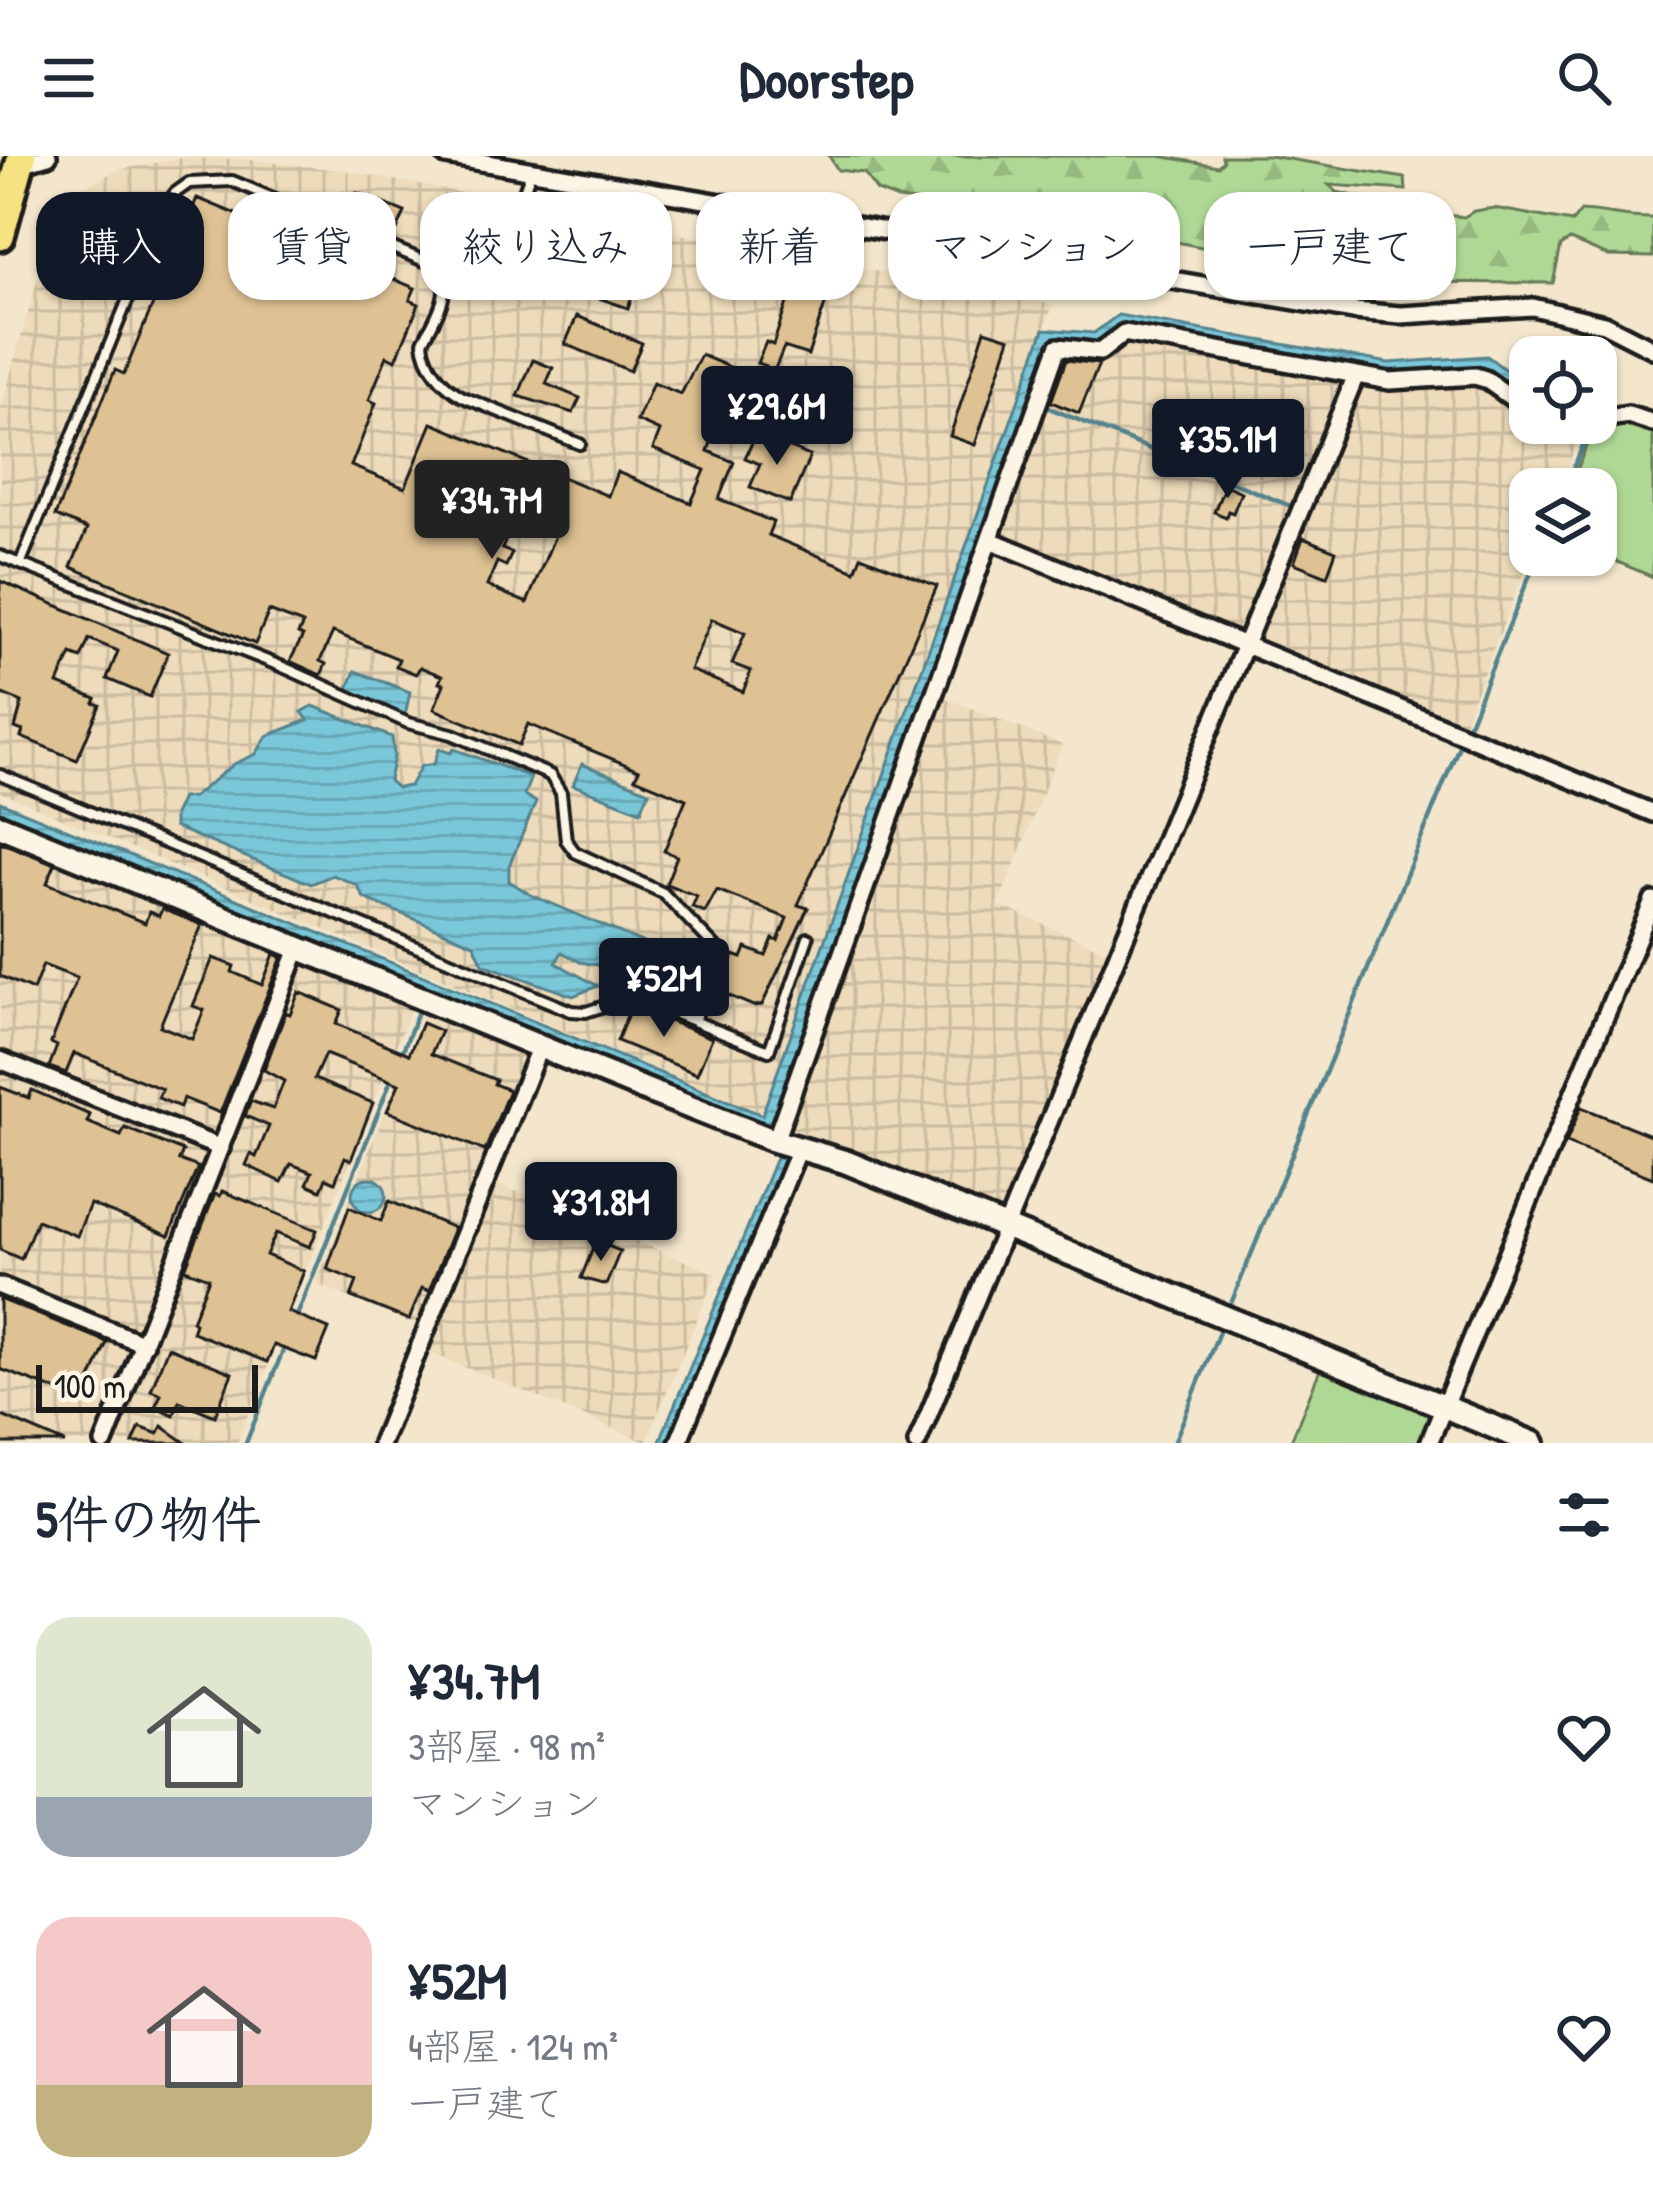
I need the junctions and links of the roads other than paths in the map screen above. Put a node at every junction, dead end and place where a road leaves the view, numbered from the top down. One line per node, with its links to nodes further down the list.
1 (446, 156): 3 (street)
2 (19, 161): 5 (highway)
3 (531, 171): 4 (lane); 8 (street)
4 (523, 192)
5 (0, 236)
6 (420, 259): 16 (lane)
7 (442, 300): 13 (lane)
8 (1653, 349)
9 (1356, 375): 10 (street); 14 (street); 17 (street)
10 (1509, 396)
11 (1617, 417): 12 (street)
12 (1653, 423)
13 (580, 445)
14 (990, 540): 17 (street); 27 (street)
15 (0, 556): 16 (lane)
16 (21, 562): 24 (lane)
17 (1246, 644): 19 (street); 30 (street)
18 (0, 775): 24 (lane)
19 (1653, 813)
20 (0, 826): 23 (street)
21 (1653, 901): 33 (street)
22 (808, 938): 24 (lane)
23 (298, 949): 25 (street); 28 (street)
24 (694, 1022)
25 (539, 1048): 27 (street); 35 (street)
26 (0, 1060): 28 (street)
27 (775, 1142): 29 (street)
28 (221, 1148): 32 (street)
29 (799, 1149): 30 (street); 36 (street)
30 (1004, 1228): 33 (street); 37 (street)
31 (0, 1286): 32 (street)
32 (145, 1344): 34 (street)
33 (1444, 1407): 38 (street); 39 (street)
34 (104, 1443)
35 (381, 1443)
36 (678, 1443)
37 (916, 1443)
38 (1429, 1443)
39 (1533, 1443)

